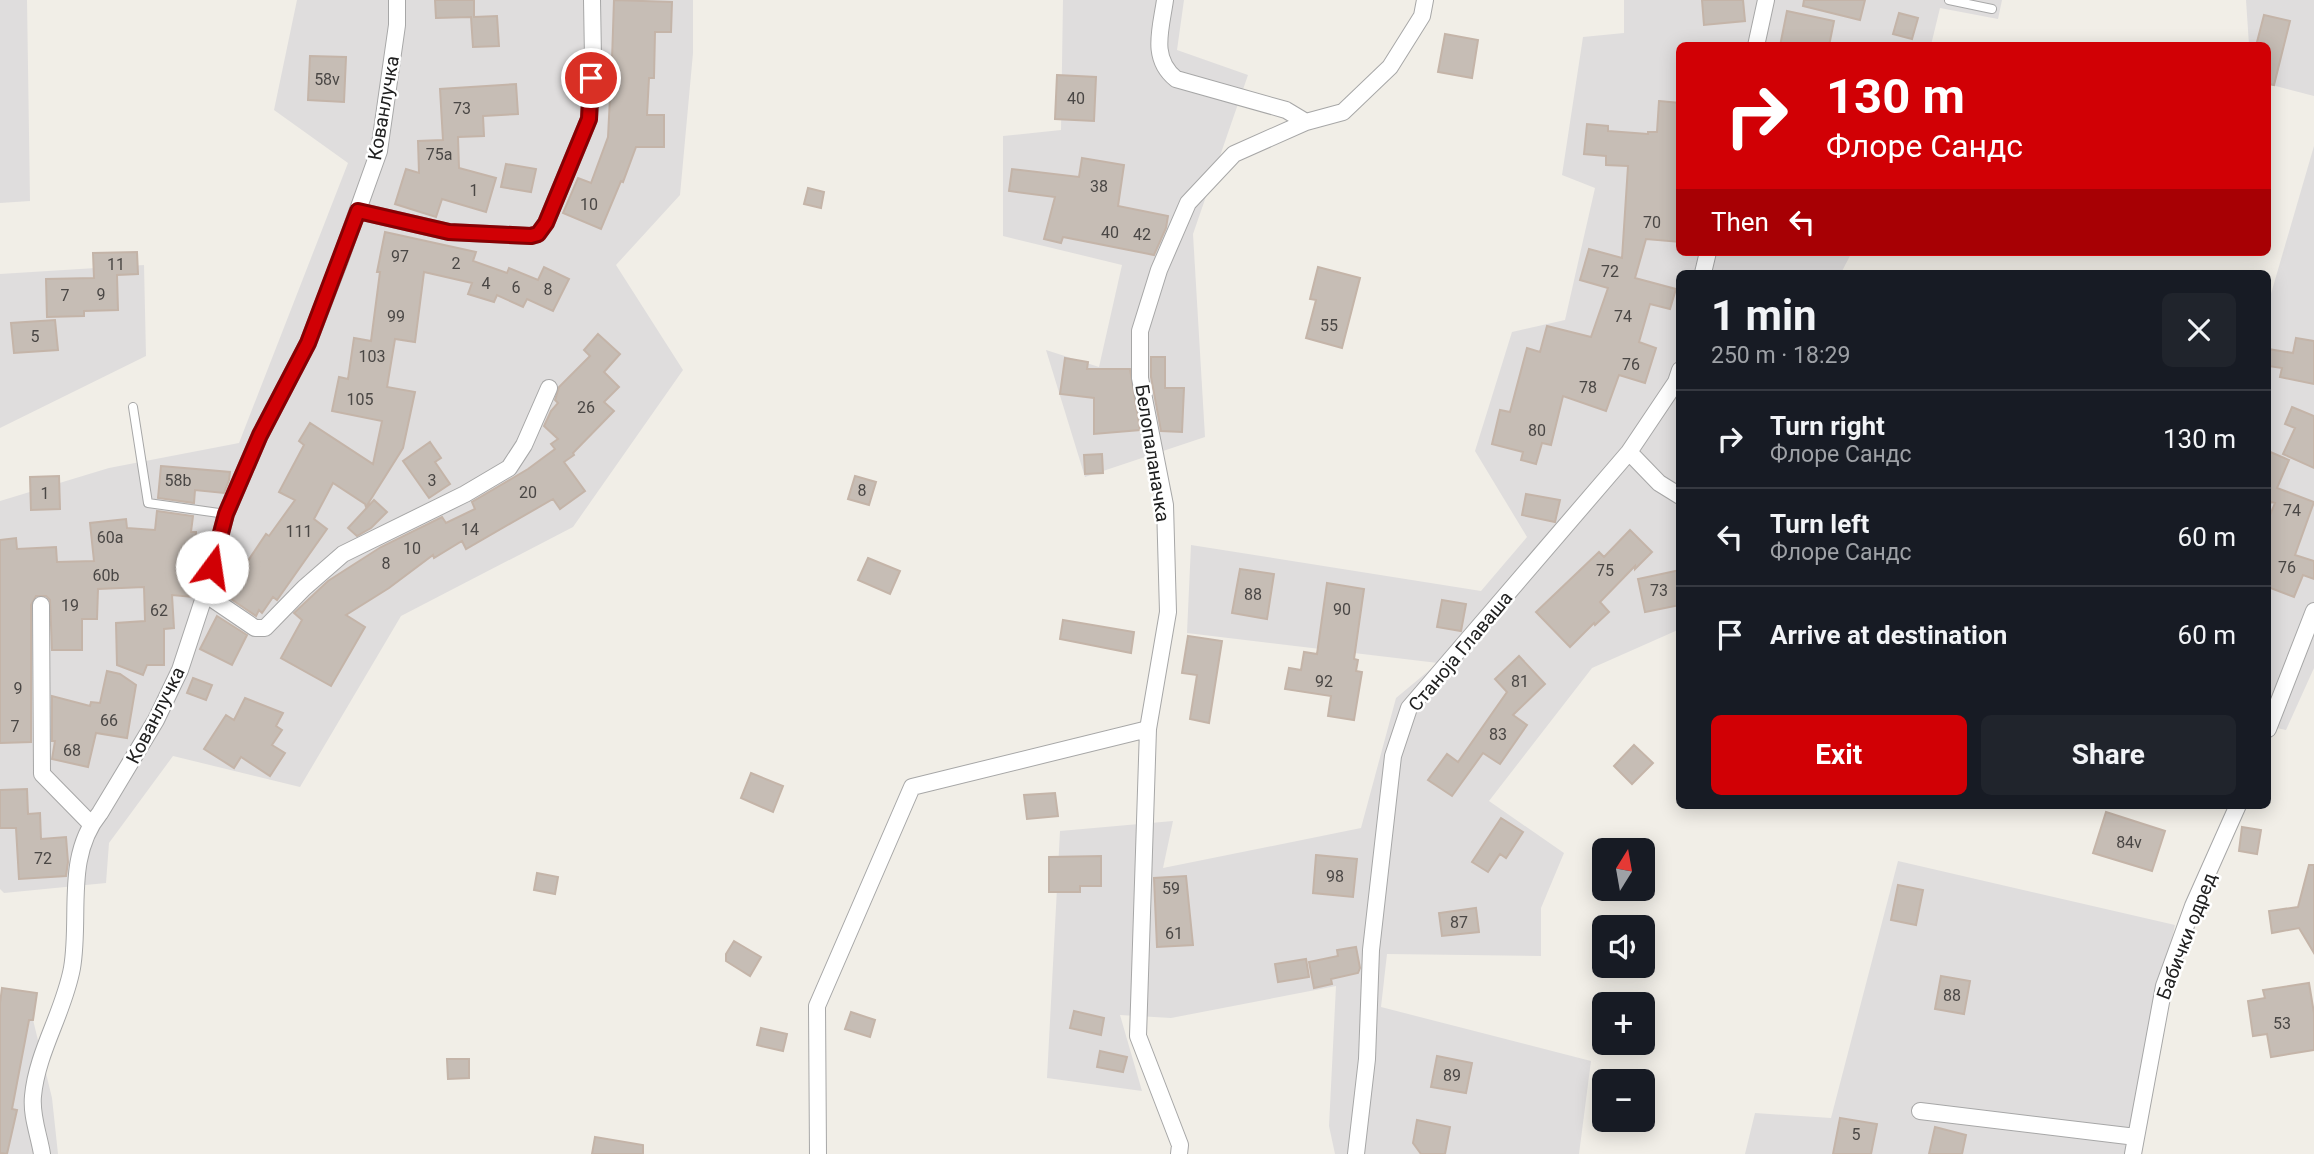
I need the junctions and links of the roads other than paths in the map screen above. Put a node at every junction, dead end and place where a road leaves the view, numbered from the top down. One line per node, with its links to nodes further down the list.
1 (397, 0): 10 (street, Кованлучка)
2 (592, 0): 10 (street)
3 (1165, 0): 9 (street)
4 (1425, 0): 9 (street, Белопаланачка)
5 (1766, 0): 8 (street)
6 (1949, 0): 7 (lane)
7 (1992, 9)
8 (1757, 42)
9 (1306, 121): 21 (street, Белопаланачка)
10 (358, 211): 16 (street, Кованлучка)
11 (1676, 382): 14 (street, Станоја Главаша)
12 (549, 388): 17 (street)
13 (133, 407): 16 (lane)
14 (1629, 452): 15 (street); 29 (street, Станоја Главаша)
15 (1676, 494)
16 (226, 514): 17 (street, Кованлучка)
17 (205, 594): 23 (street, Кованлучка)
18 (41, 605): 23 (street)
19 (2314, 611): 20 (street)
20 (2271, 721)
21 (1148, 729): 27 (street); 28 (street, Белопаланачка)
22 (2236, 809): 25 (street, Бабички одред)
23 (91, 824): 26 (street, Кованлучка)
24 (1920, 1111): 25 (street)
25 (2136, 1137): 30 (street, Бабички одред)
26 (42, 1154)
27 (818, 1154)
28 (1179, 1154)
29 (1356, 1154)
30 (2133, 1154)

